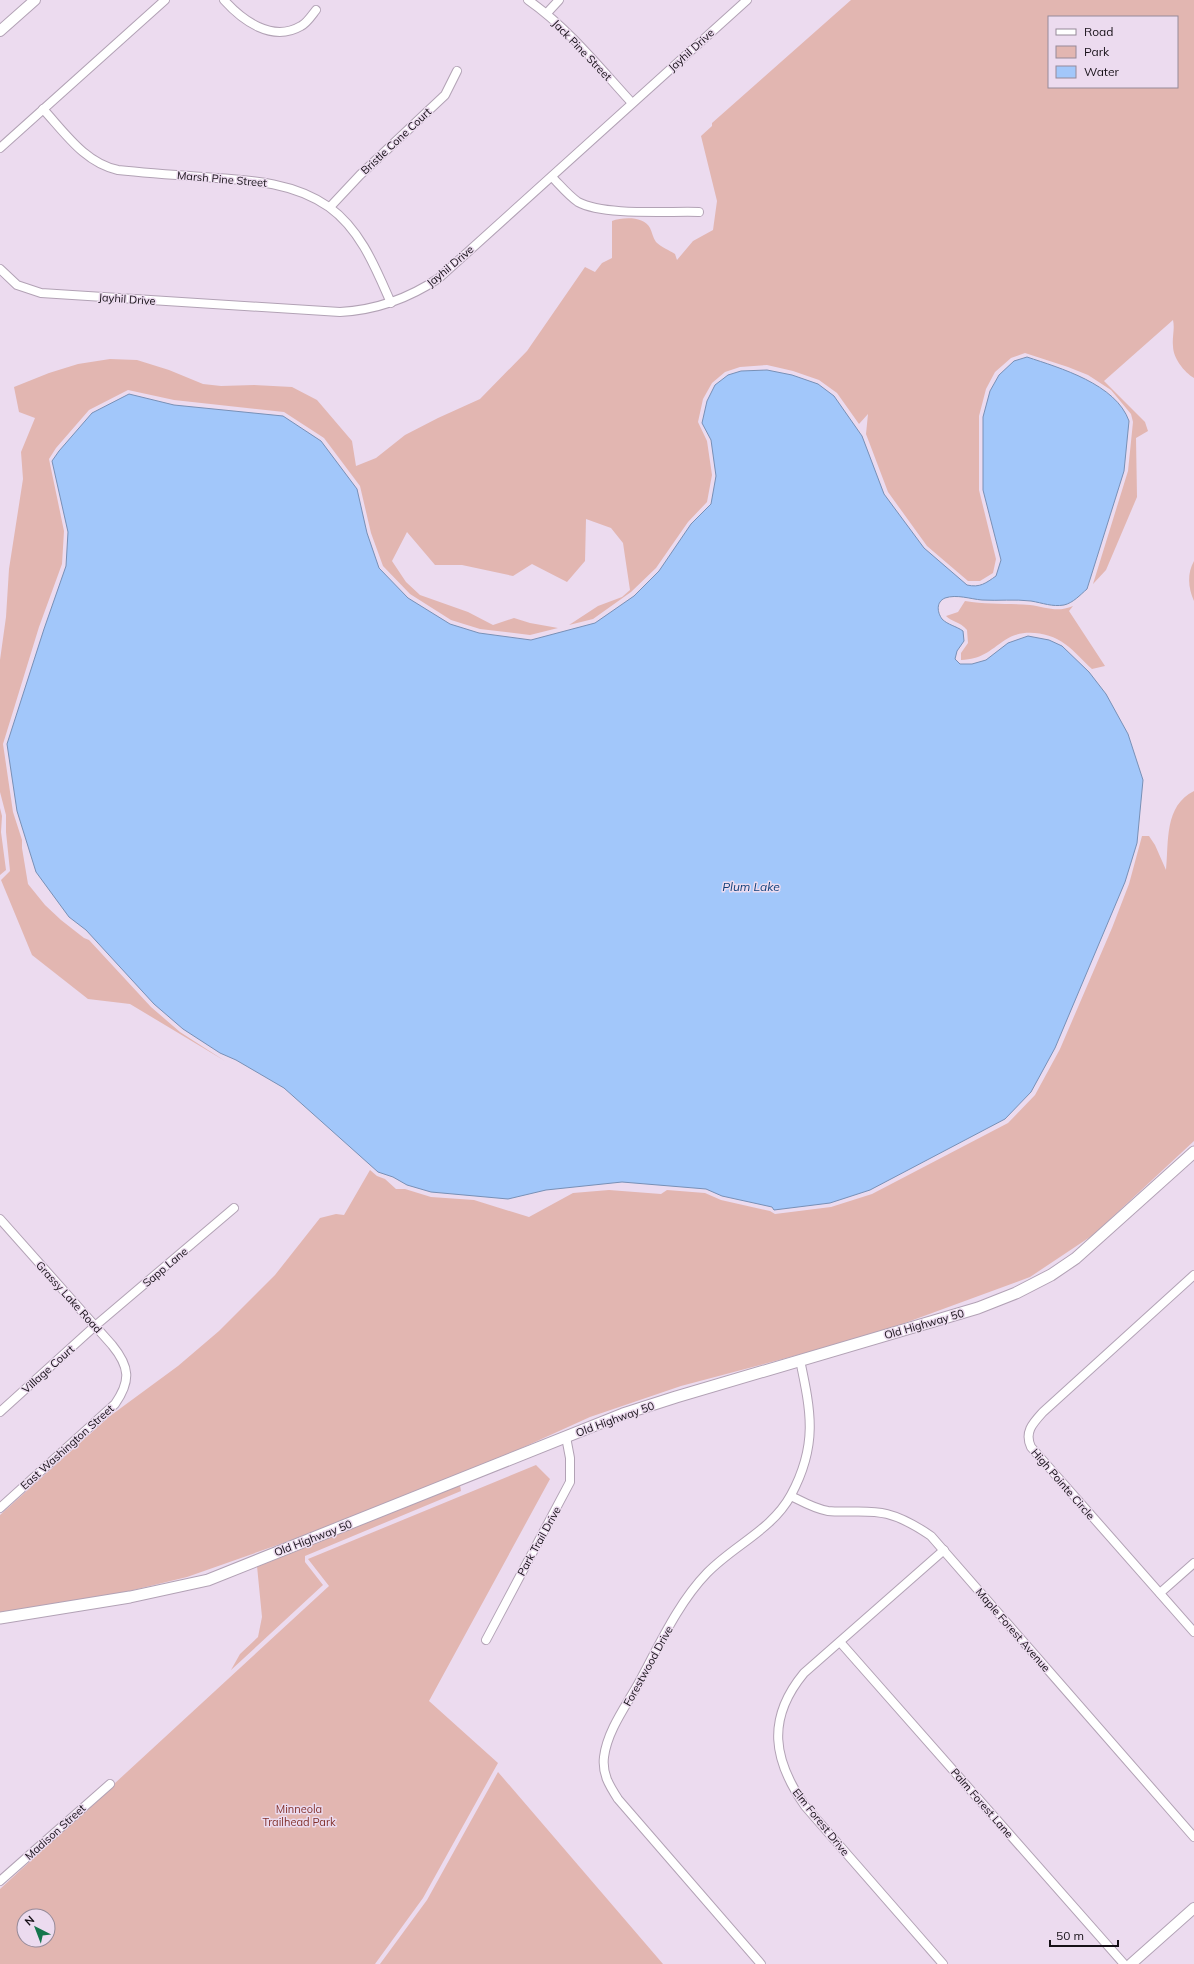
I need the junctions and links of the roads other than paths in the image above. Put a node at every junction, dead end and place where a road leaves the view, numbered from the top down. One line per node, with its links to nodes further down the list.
1 (35, 0): 9 (street)
2 (165, 0): 12 (street)
3 (224, 0): 7 (street)
4 (528, 0): 8 (street, Jack Pine Street)
5 (559, 0): 8 (street)
6 (747, 0): 11 (street, Jayhil Drive)
7 (316, 10)
8 (547, 13): 11 (street, Jack Pine Street)
9 (0, 32)
10 (457, 71): 15 (street, Bristle Cone Court)
11 (632, 103): 14 (street, Jayhil Drive)
12 (43, 109): 13 (street); 15 (street, Marsh Pine Street)
13 (0, 148)
14 (552, 177): 16 (street); 18 (street, Jayhil Drive)
15 (330, 207): 18 (street, Marsh Pine Street)
16 (699, 212)
17 (0, 269): 18 (street, Jayhil Drive)
18 (391, 303)
19 (1194, 1152): 24 (main road, Old Highway 50)
20 (234, 1208): 23 (street, Sapp Lane)
21 (0, 1219): 23 (street, Grassy Lake Road)
22 (1194, 1275): 32 (street, High Pointe Circle)
23 (96, 1326): 25 (street, Grassy Lake Road); 26 (street, Village Court)
24 (800, 1360): 27 (main road, Old Highway 50); 28 (street, Forestwood Drive)
25 (126, 1380): 29 (street, East Washington Street)
26 (0, 1412)
27 (566, 1437): 33 (main road, Old Highway 50); 35 (street, Park Trail Drive)
28 (791, 1496): 30 (street, Maple Forest Avenue); 41 (street, Forestwood Drive)
29 (0, 1508)
30 (944, 1550): 36 (street, Elm Forest Drive); 38 (street, Maple Forest Avenue)
31 (1194, 1563): 32 (street)
32 (1160, 1593): 34 (street, High Pointe Circle)
33 (0, 1618)
34 (1194, 1632)
35 (486, 1640)
36 (840, 1642): 42 (street, Elm Forest Drive); 43 (street, Palm Forest Lane)
37 (110, 1784): 39 (street, Madison Street)
38 (1194, 1837)
39 (0, 1881)
40 (1194, 1908): 44 (street)
41 (761, 1964)
42 (943, 1964)
43 (1124, 1964)
44 (1131, 1964)

